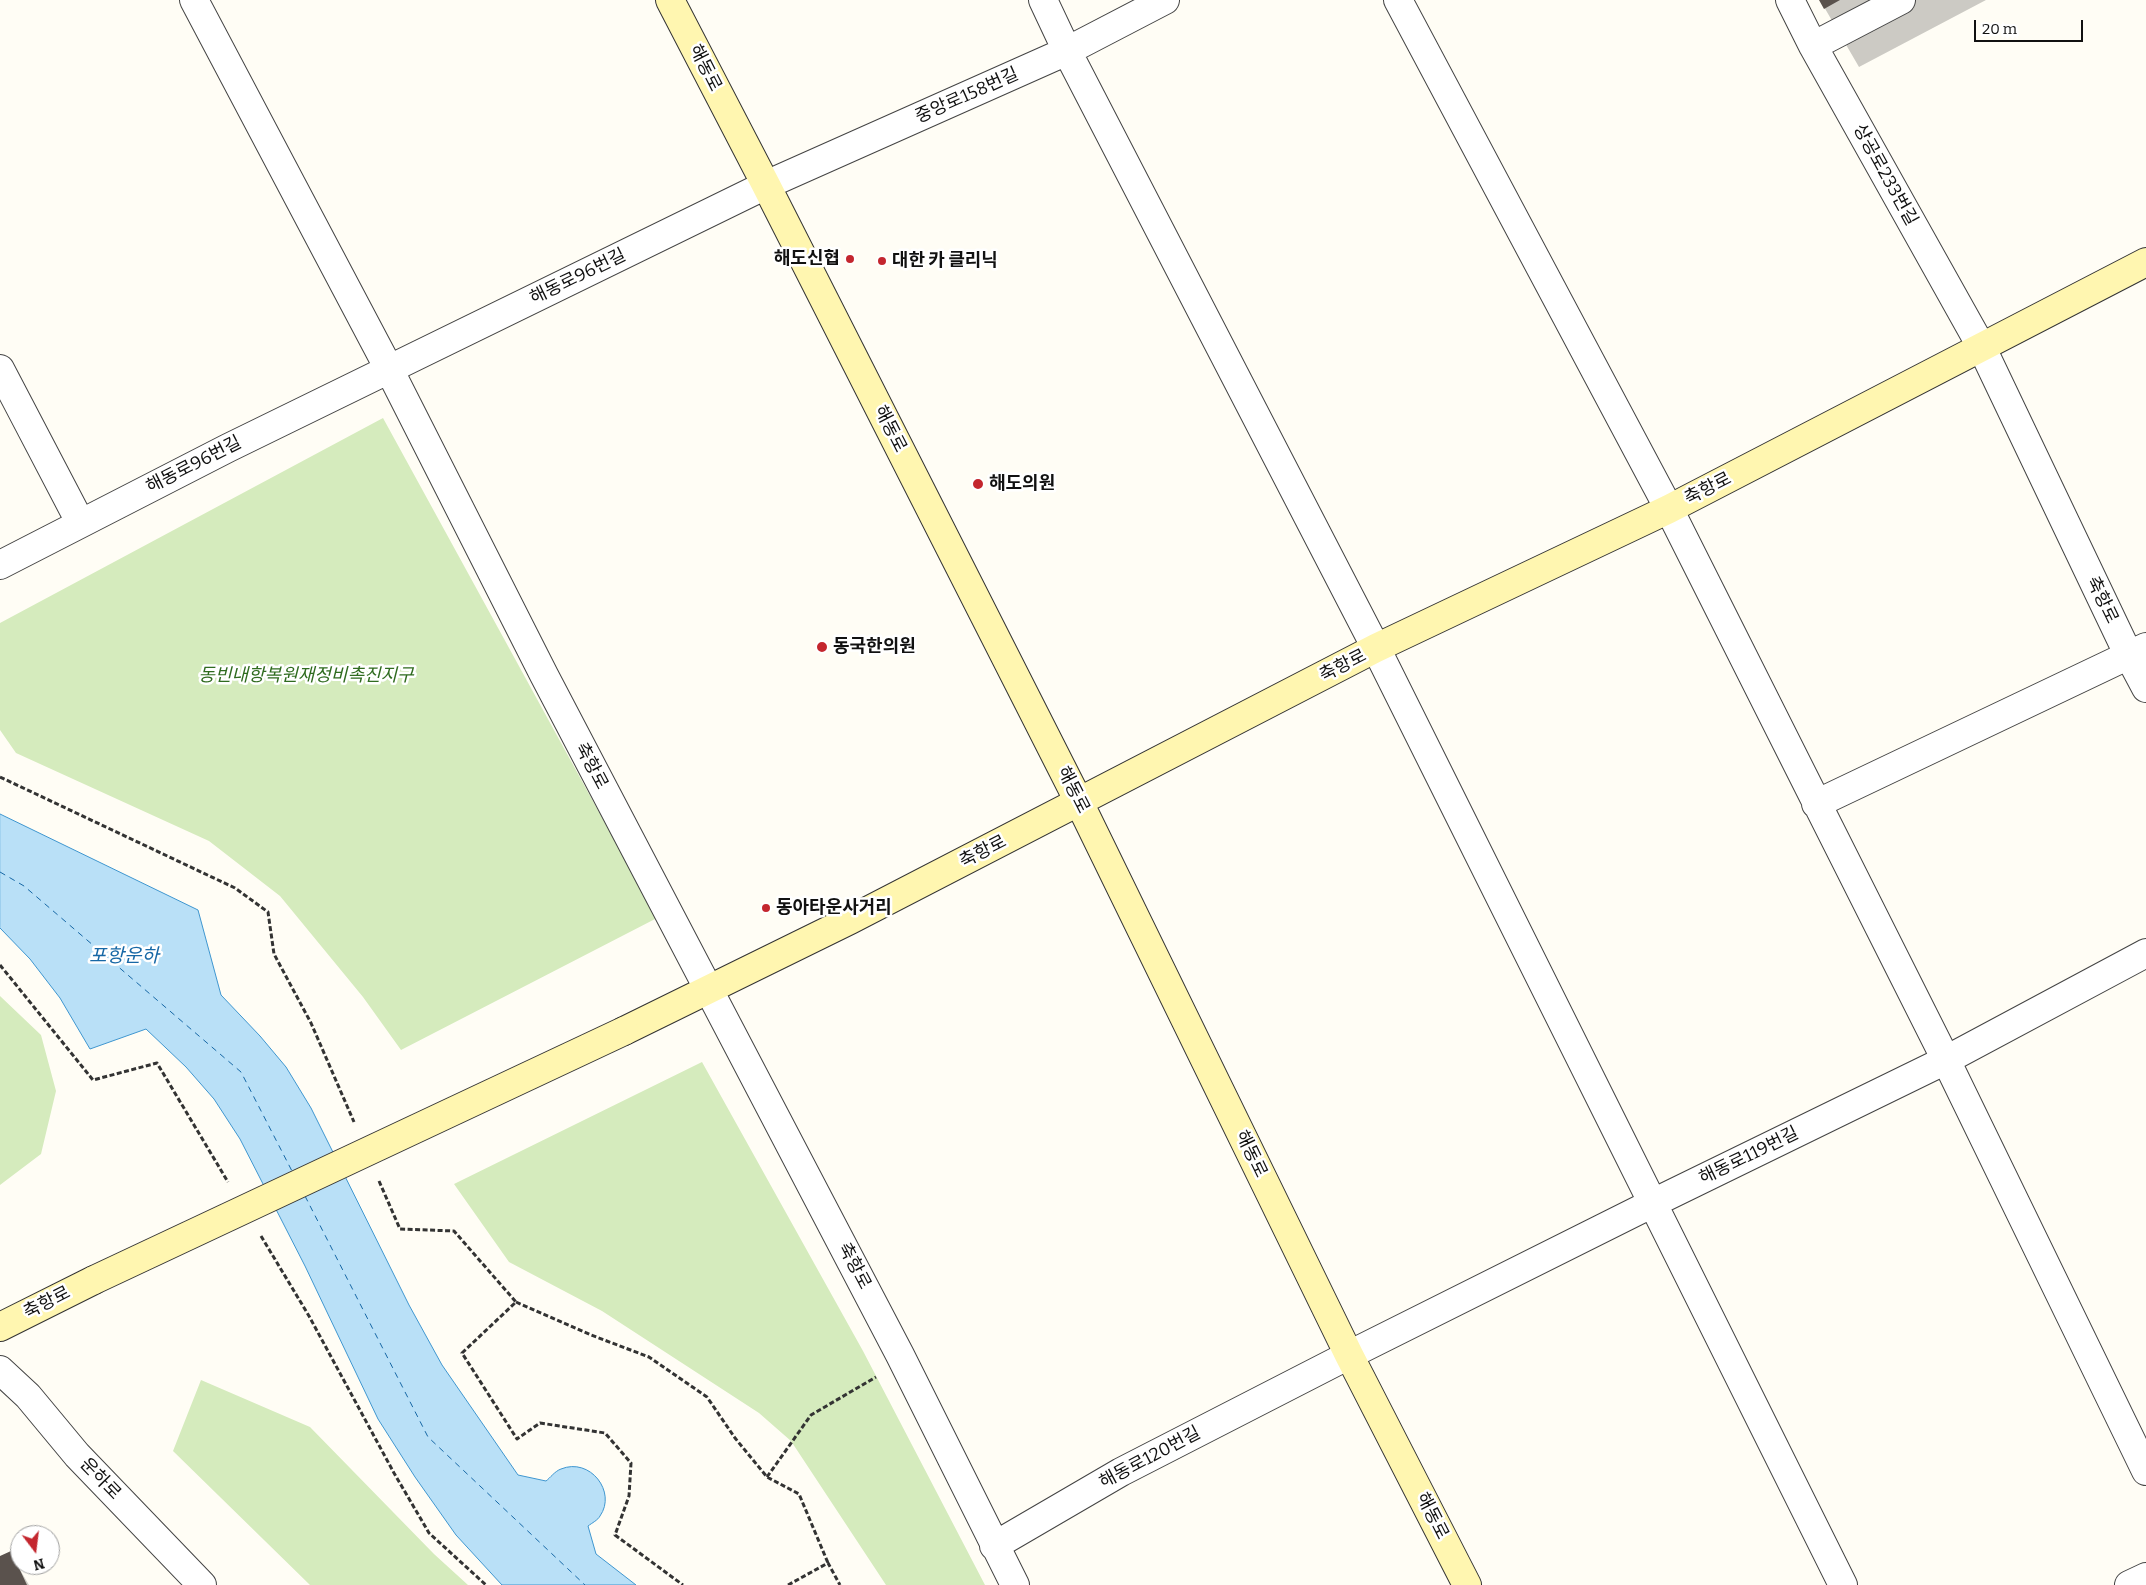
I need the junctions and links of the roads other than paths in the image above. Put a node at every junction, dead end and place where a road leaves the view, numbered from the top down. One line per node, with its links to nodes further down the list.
1 (194, 0): 14 (street)
2 (670, 0): 10 (main road, 해동로)
3 (1043, 0): 9 (street)
4 (1165, 0): 9 (street, 중앙로158번길)
5 (1398, 0): 15 (street)
6 (1790, 0): 8 (street, 상공로233번길)
7 (1901, 0): 8 (street)
8 (1813, 46): 12 (street, 상공로233번길)
9 (1067, 51): 10 (street, 중앙로158번길); 18 (street)
10 (766, 185): 14 (street, 해동로96번길); 21 (main road, 해동로)
11 (2146, 262): 12 (main road, 축항로)
12 (1982, 348): 15 (main road, 축항로); 19 (street, 축항로)
13 (0, 369): 16 (street)
14 (389, 369): 16 (street, 해동로96번길); 24 (street, 축항로)
15 (1669, 509): 18 (main road, 축항로); 22 (street)
16 (80, 522): 17 (street, 해동로96번길)
17 (0, 565)
18 (1376, 648): 21 (main road, 축항로); 26 (street)
19 (2137, 652): 20 (street, 축항로); 22 (street)
20 (2146, 688)
21 (1079, 802): 24 (main road, 축항로); 28 (main road, 해동로)
22 (1816, 804): 25 (street)
23 (2146, 954): 25 (street, 해동로119번길)
24 (708, 990): 27 (main road, 축항로, bridge); 31 (street, 축항로)
25 (1946, 1060): 26 (street, 해동로119번길); 30 (street)
26 (1653, 1203): 28 (street, 해동로119번길); 36 (street)
27 (0, 1327)
28 (1349, 1355): 31 (street, 해동로120번길); 35 (main road, 해동로)
29 (0, 1370): 33 (street, 운하로)
30 (2146, 1471)
31 (994, 1546): 34 (street)
32 (2146, 1577): 37 (street)
33 (202, 1585)
34 (1015, 1585)
35 (1467, 1585)
36 (1843, 1585)
37 (2129, 1585)

